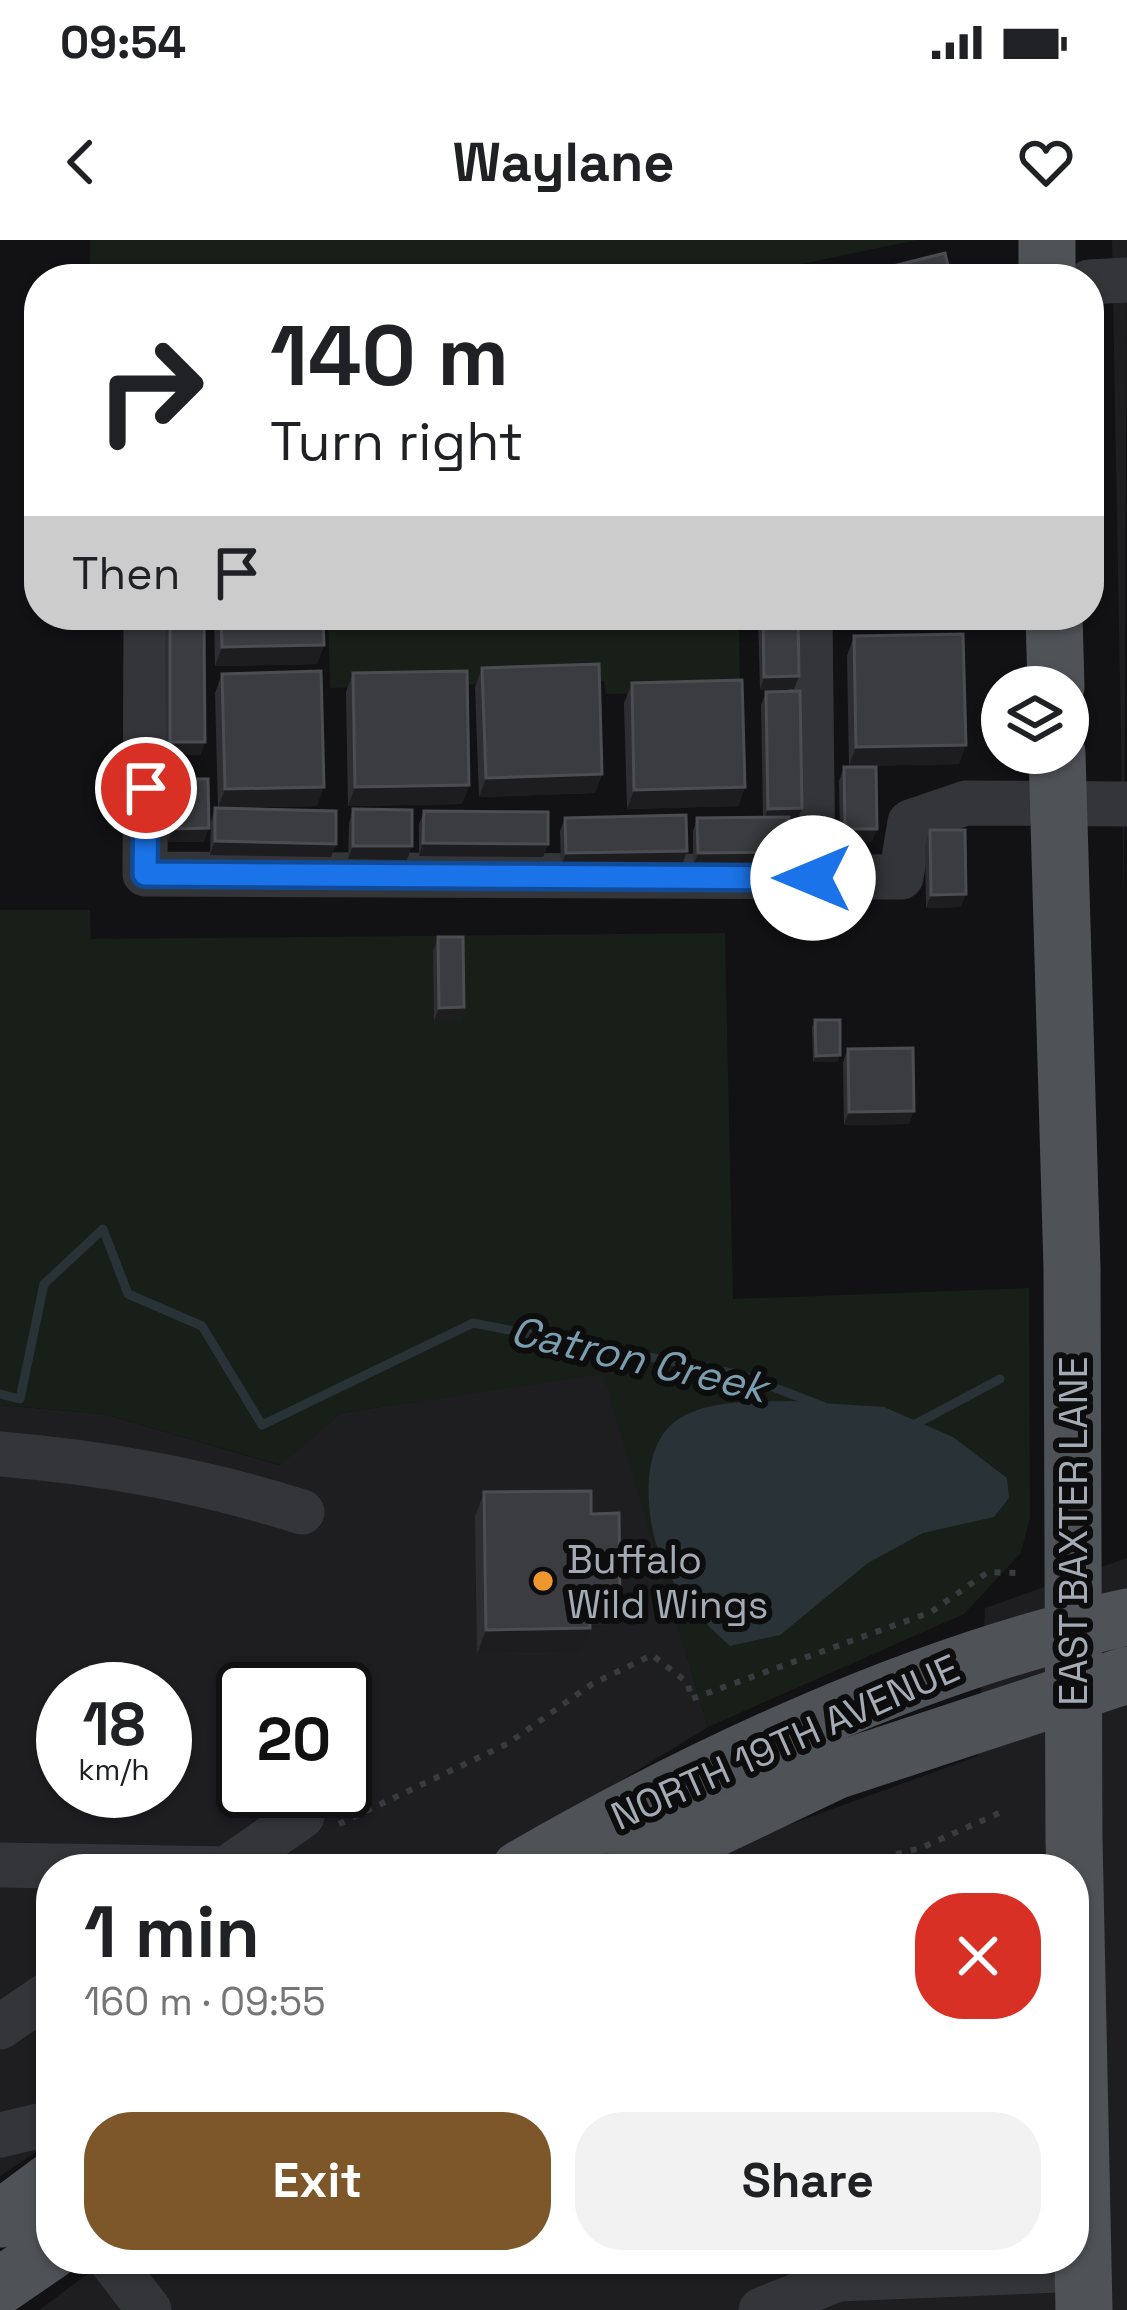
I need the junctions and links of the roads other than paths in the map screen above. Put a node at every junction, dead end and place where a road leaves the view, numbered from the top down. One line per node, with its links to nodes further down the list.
1 (146, 630): 7 (street)
2 (810, 630): 7 (street)
3 (1054, 630): 4 (main road)
4 (1055, 666)
5 (1058, 780): 6 (street); 7 (street); 10 (main road, EAST BAXTER LANE)
6 (1127, 803)
7 (813, 878)
8 (0, 1454): 9 (street)
9 (302, 1512)
10 (1100, 1623): 11 (main road, EAST BAXTER LANE); 14 (main road, NORTH 19TH AVENUE)
11 (1100, 1682): 15 (main road, NORTH 19TH AVENUE); 20 (main road, EAST BAXTER LANE)
12 (320, 1821): 13 (street)
13 (256, 1854)
14 (546, 1854)
15 (661, 1854)
16 (0, 1865): 17 (street)
17 (36, 1866)
18 (36, 2002): 19 (street)
19 (0, 2027)
20 (1089, 2075)
21 (36, 2127): 22 (street)
22 (0, 2135)
23 (36, 2192): 24 (main road)
24 (0, 2219)
25 (36, 2261): 27 (main road)
26 (121, 2274): 29 (street)
27 (0, 2286)
28 (1083, 2290): 30 (street)
29 (148, 2310)
30 (761, 2310)

